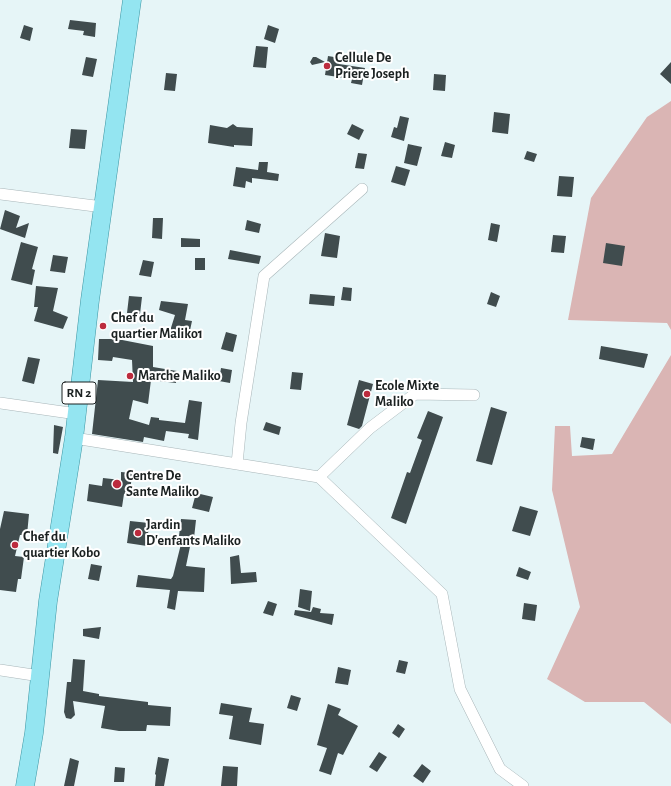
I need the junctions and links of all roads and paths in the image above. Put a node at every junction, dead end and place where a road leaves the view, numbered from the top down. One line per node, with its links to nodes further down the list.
1 (132, 0): 4 (main road, RN 2)
2 (362, 189): 9 (street)
3 (0, 194): 4 (street)
4 (103, 207): 7 (main road, RN 2)
5 (474, 395): 10 (street)
6 (0, 403): 7 (street)
7 (77, 414): 8 (main road, RN 2)
8 (74, 438): 9 (street); 12 (main road, RN 2)
9 (237, 464): 10 (street)
10 (319, 477): 14 (street)
11 (0, 670): 12 (street)
12 (40, 676): 13 (main road, RN 2)
13 (25, 786)
14 (523, 786)

